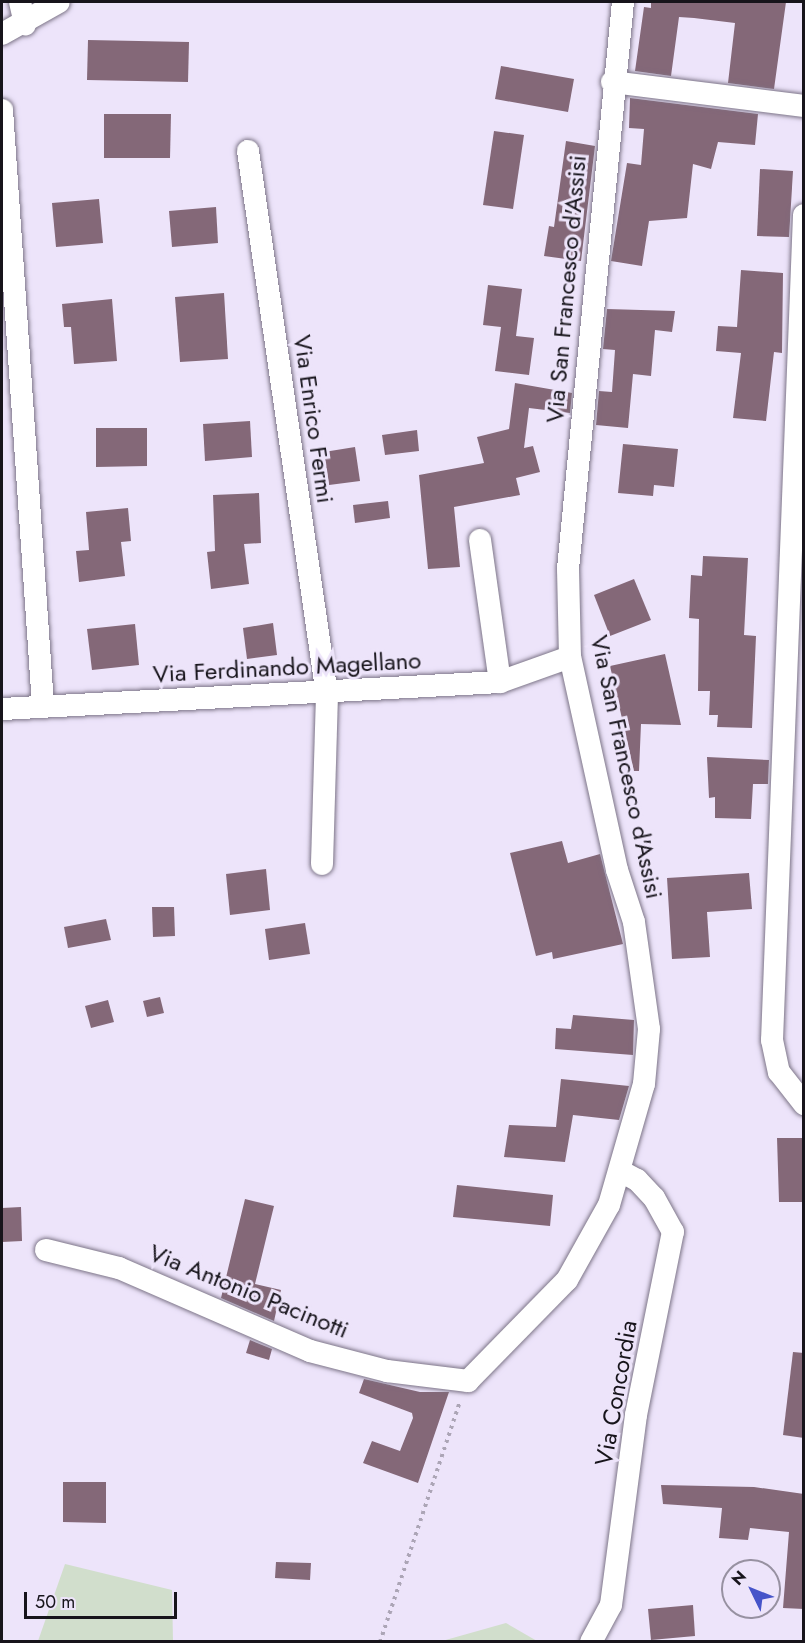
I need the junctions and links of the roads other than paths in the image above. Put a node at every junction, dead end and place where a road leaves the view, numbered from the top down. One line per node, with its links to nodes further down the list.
1 (20, 2): 4 (street)
2 (59, 2): 4 (street)
3 (623, 2): 6 (street, Via San Francesco d'Assisi)
4 (25, 24): 5 (street)
5 (2, 34)
6 (612, 82): 7 (street); 12 (street, Via San Francesco d'Assisi)
7 (804, 106)
8 (2, 110): 15 (street)
9 (248, 151): 14 (street, Via Enrico Fermi)
10 (804, 216): 18 (street)
11 (480, 540): 13 (street)
12 (570, 657): 13 (street, Via Ferdinando Magellano); 19 (street, Via San Francesco d'Assisi)
13 (500, 682): 14 (street, Via Ferdinando Magellano)
14 (327, 695): 15 (street, Via Ferdinando Magellano); 17 (street, Via Enrico Fermi)
15 (43, 705): 16 (street, Via Ferdinando Magellano)
16 (2, 709)
17 (322, 864)
18 (804, 1104)
19 (620, 1171): 21 (street, Via San Francesco d'Assisi); 22 (street, Via Concordia)
20 (46, 1250): 21 (street, Via Antonio Pacinotti)
21 (468, 1381)
22 (591, 1641)

